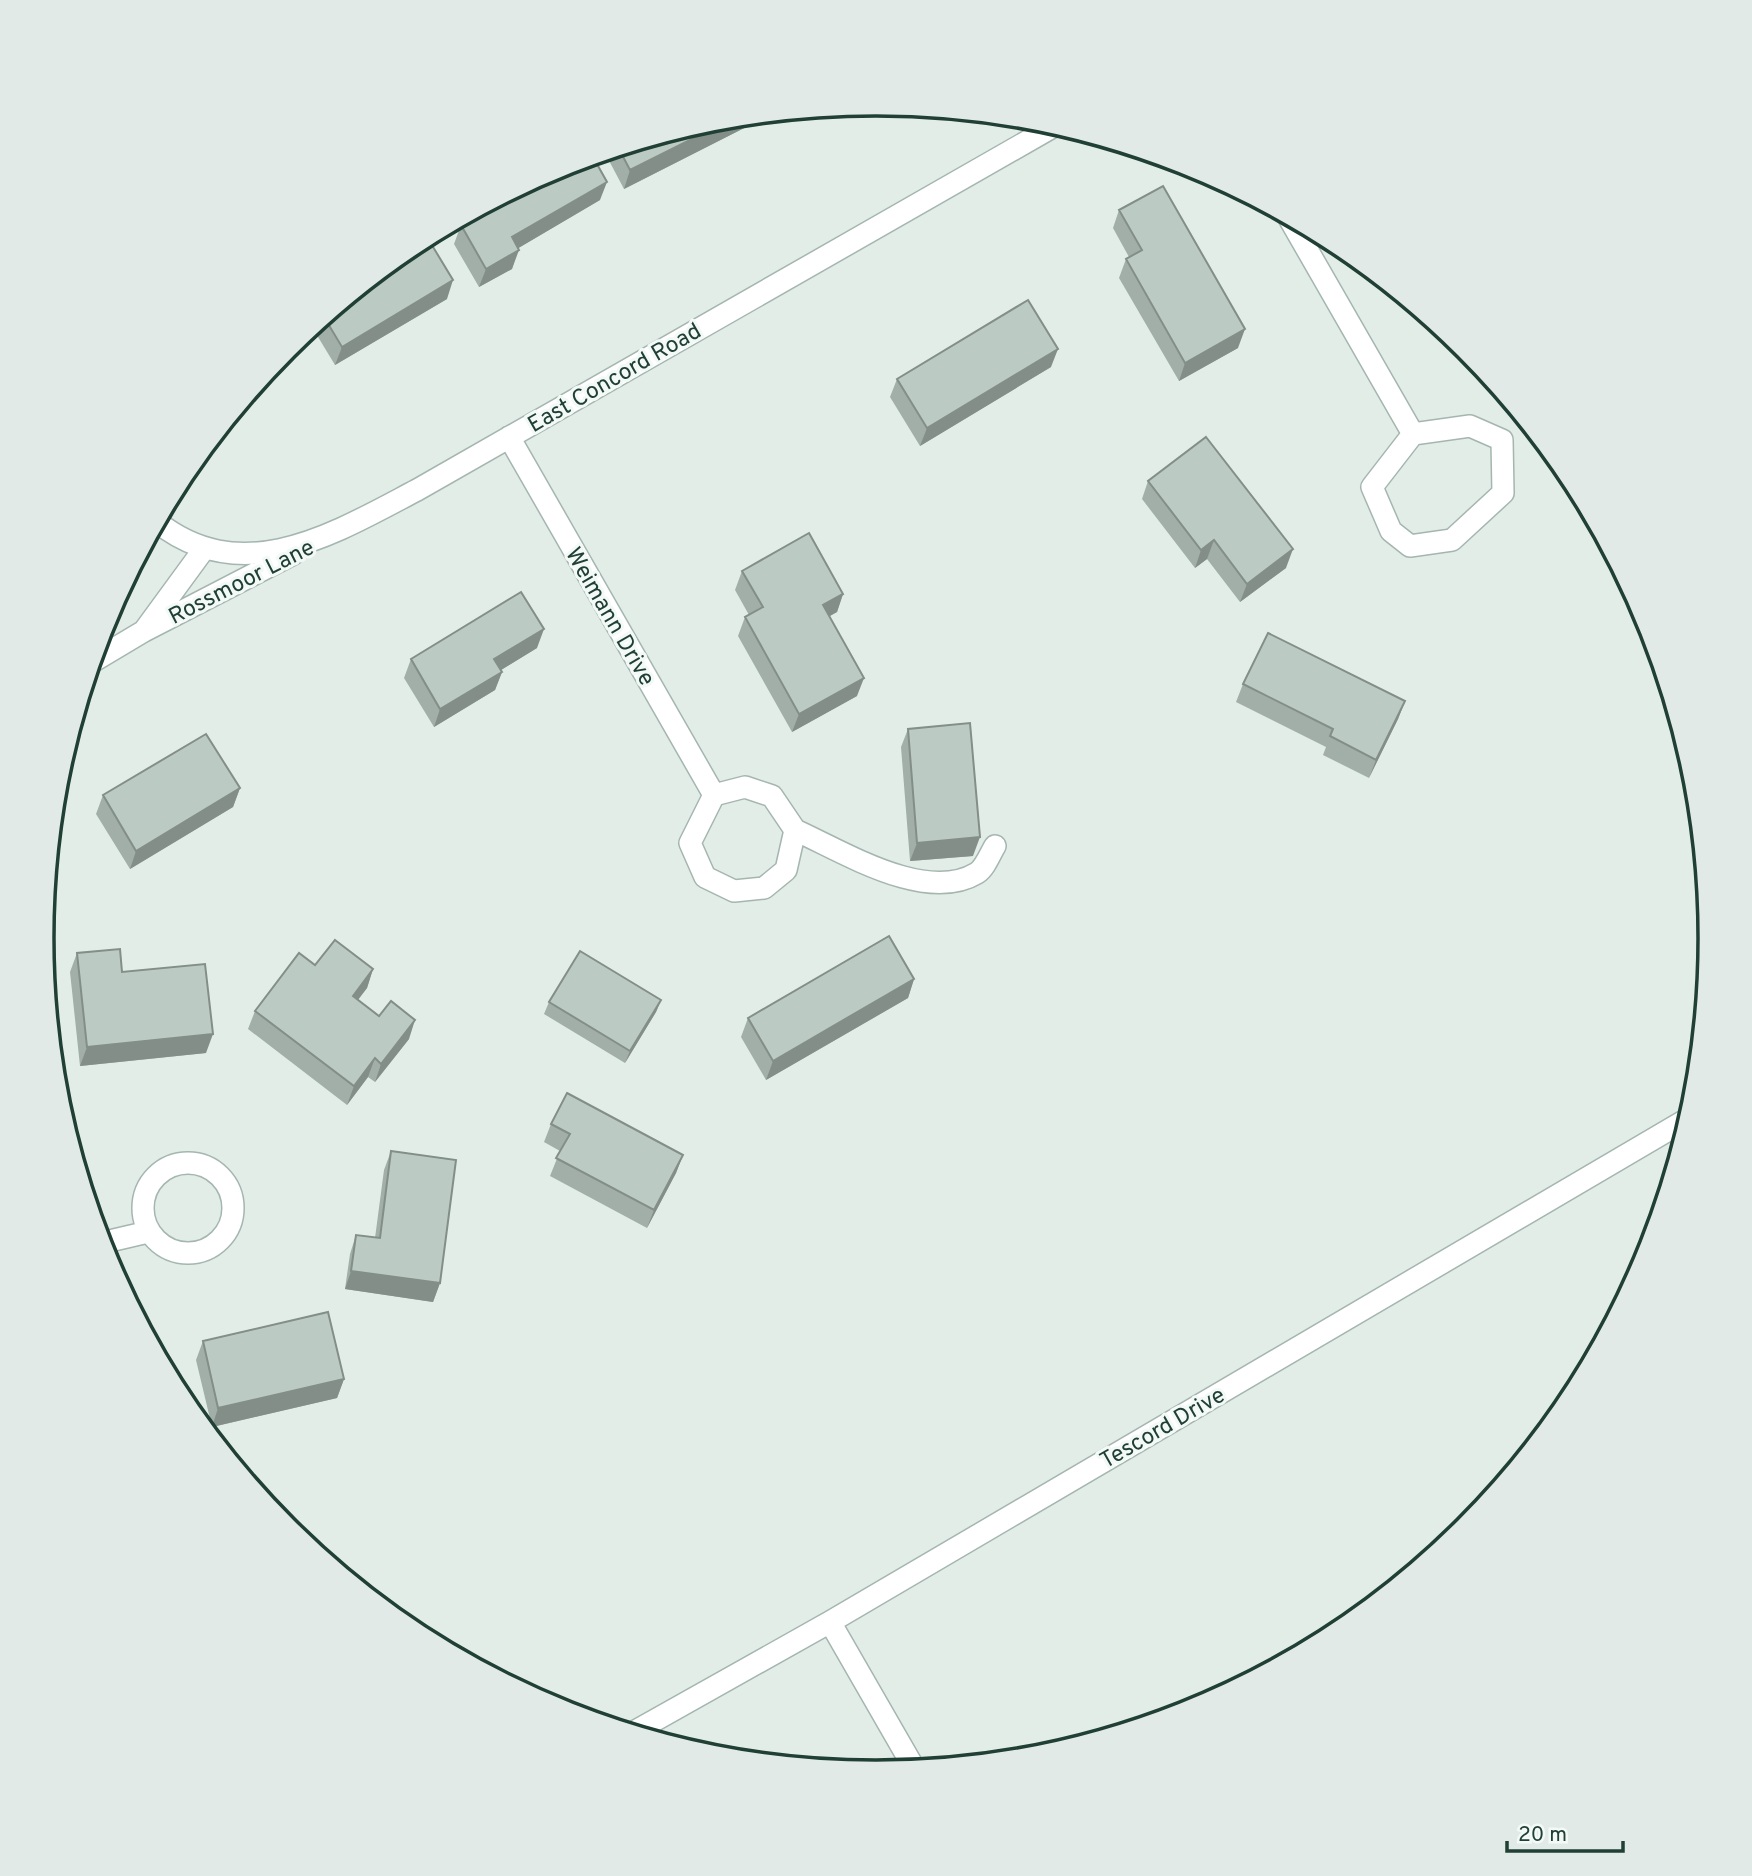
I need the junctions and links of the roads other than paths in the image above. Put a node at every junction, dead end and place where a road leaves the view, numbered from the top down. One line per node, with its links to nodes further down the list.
1 (1042, 133): 4 (street, East Concord Road)
2 (1297, 233): 3 (street)
3 (1413, 434): 3 (street)
4 (509, 437): 6 (street, East Concord Road); 10 (street, Weimann Drive)
5 (164, 527): 7 (street, East Concord Road)
6 (338, 531): 7 (street, East Concord Road); 8 (street, Rossmoor Lane)
7 (204, 549): 8 (street, Rossmoor Lane)
8 (144, 631): 9 (street, Rossmoor Lane)
9 (106, 654)
10 (714, 795): 11 (street); 11 (street)
11 (795, 830): 12 (street)
12 (995, 846)
13 (1676, 1126): 16 (street, Tescord Drive)
14 (148, 1232): 14 (street); 15 (street)
15 (113, 1240)
16 (830, 1622): 17 (street, Tescord Drive); 18 (street)
17 (644, 1726)
18 (909, 1759)

